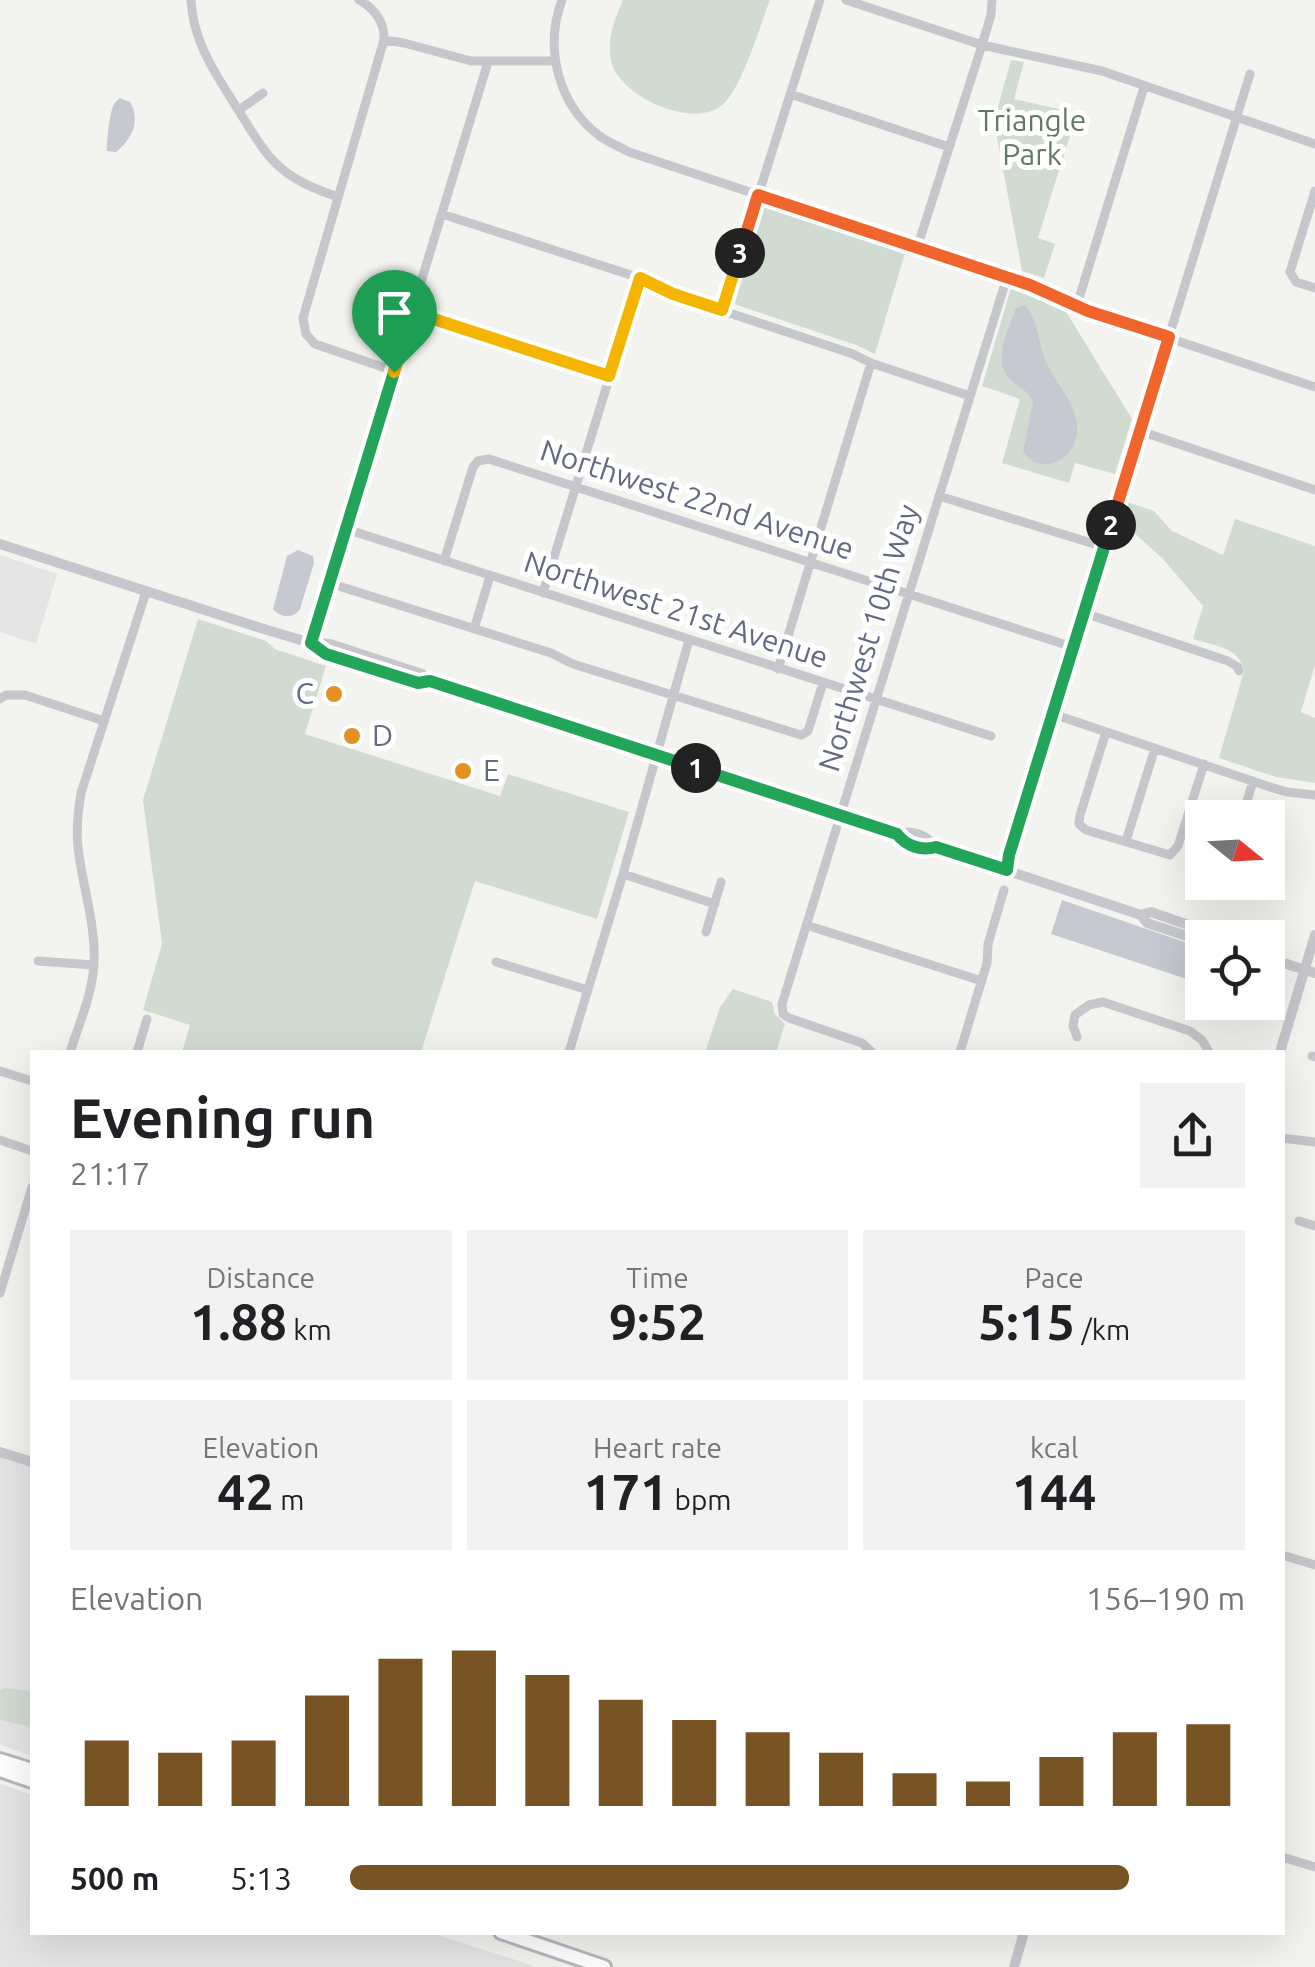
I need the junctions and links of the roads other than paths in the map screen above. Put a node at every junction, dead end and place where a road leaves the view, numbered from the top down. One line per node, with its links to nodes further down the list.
1 (191, 0): 15 (street)
2 (359, 0): 7 (street)
3 (562, 0): 9 (street)
4 (820, 0): 14 (street)
5 (846, 0): 8 (street)
6 (992, 0): 8 (street)
7 (384, 40): 10 (street); 21 (street)
8 (982, 45): 12 (street); 18 (street)
9 (554, 61): 10 (street); 20 (street)
10 (488, 62): 22 (street)
11 (1250, 74): 16 (street)
12 (1144, 87): 16 (street); 27 (street)
13 (262, 94): 15 (street)
14 (790, 94): 18 (street); 20 (street)
15 (238, 110): 21 (street)
16 (1237, 118): 17 (street); 30 (street)
17 (1315, 144)
18 (949, 147): 23 (street)
19 (1315, 191): 26 (street)
20 (758, 195): 23 (street); 28 (street)
21 (338, 197): 32 (street)
22 (442, 214): 25 (street); 29 (street)
23 (917, 248): 24 (street)
24 (1007, 277): 27 (street); 35 (street, Northwest 10th Way)
25 (640, 278): 28 (street); 33 (street)
26 (1315, 288)
27 (1077, 305): 30 (street)
28 (722, 310): 31 (street)
29 (412, 312): 32 (street); 33 (street)
30 (1169, 337): 34 (street); 36 (street)
31 (871, 363): 35 (street); 44 (street)
32 (394, 372): 40 (street)
33 (609, 376): 37 (street)
34 (1315, 387)
35 (970, 396): 39 (street, Northwest 10th Way)
36 (1140, 431): 38 (street); 42 (street)
37 (575, 486): 43 (street, Northwest 22nd Avenue); 44 (street, Northwest 22nd Avenue); 48 (street)
38 (1315, 490)
39 (939, 496): 42 (street); 49 (street, Northwest 10th Way)
40 (346, 529): 43 (street, Northwest 21st Avenue); 46 (street)
41 (0, 544): 47 (street)
42 (1104, 547): 50 (street)
43 (444, 561): 45 (street, Northwest 21st Avenue)
44 (810, 562): 49 (street, Northwest 22nd Avenue); 55 (street)
45 (490, 576): 48 (street, Northwest 21st Avenue); 51 (street)
46 (329, 582): 51 (street); 53 (street)
47 (146, 592): 53 (street); 62 (street)
48 (543, 593): 52 (street, Northwest 21st Avenue)
49 (908, 594): 54 (street, Northwest 22nd Avenue); 60 (street, Northwest 10th Way)
50 (1084, 613): 54 (street); 56 (street)
51 (474, 629): 58 (street)
52 (689, 640): 55 (street, Northwest 21st Avenue); 58 (street)
53 (311, 643): 66 (street)
54 (1073, 647): 61 (street)
55 (778, 668): 57 (street, Northwest 21st Avenue)
56 (1240, 671)
57 (823, 683): 58 (street); 60 (street, Northwest 21st Avenue)
58 (672, 695): 66 (street)
59 (3, 697): 62 (street)
60 (876, 700): 64 (street, Northwest 21st Avenue); 71 (street, Northwest 10th Way)
61 (1053, 714): 63 (street); 73 (street)
62 (104, 720): 87 (street)
63 (1106, 732): 65 (street); 72 (street)
64 (991, 736)
65 (1154, 748): 67 (street); 72 (street)
66 (657, 755): 71 (street); 74 (street)
67 (1204, 764): 68 (street); 72 (street)
68 (1253, 781): 69 (street); 70 (street)
69 (1315, 795)
70 (1247, 800)
71 (840, 815): 73 (street); 80 (street, Northwest 10th Way)
72 (1126, 841)
73 (1007, 870): 78 (street)
74 (623, 874): 77 (street); 90 (street)
75 (722, 882): 77 (street)
76 (1004, 890): 89 (street)
77 (714, 904): 81 (street)
78 (1141, 915): 79 (street); 83 (street)
79 (1185, 924)
80 (806, 925): 89 (street); 97 (street, Northwest 10th Way)
81 (706, 932)
82 (1315, 935): 88 (street)
83 (1185, 936)
84 (38, 961): 87 (street)
85 (496, 962): 90 (street)
86 (1285, 964): 88 (street)
87 (94, 965): 94 (street)
88 (1310, 972): 99 (street)
89 (982, 981): 98 (street)
90 (588, 990): 96 (street)
91 (148, 1019): 95 (street)
92 (1077, 1037): 93 (street)
93 (1207, 1048)
94 (71, 1050)
95 (138, 1050)
96 (570, 1050)
97 (870, 1050)
98 (961, 1050)
99 (1281, 1050)
100 (0, 1070): 101 (street)
101 (30, 1080)
102 (1285, 1138): 104 (street)
103 (0, 1140): 105 (street)
104 (1315, 1142)
105 (30, 1150)
106 (30, 1194): 109 (street)
107 (1299, 1220): 108 (street)
108 (1315, 1226)
109 (0, 1293)
110 (0, 1452): 111 (street)
111 (30, 1461)
112 (1285, 1556): 113 (street)
113 (1315, 1564)
114 (0, 1760): 115 (main road)
115 (30, 1769)
116 (0, 1770): 117 (main road)
117 (30, 1780)
118 (1285, 1858): 119 (street)
119 (1315, 1868)
120 (510, 1935): 122 (main road)
121 (1023, 1935): 123 (street)
122 (604, 1967)
123 (1014, 1967)

